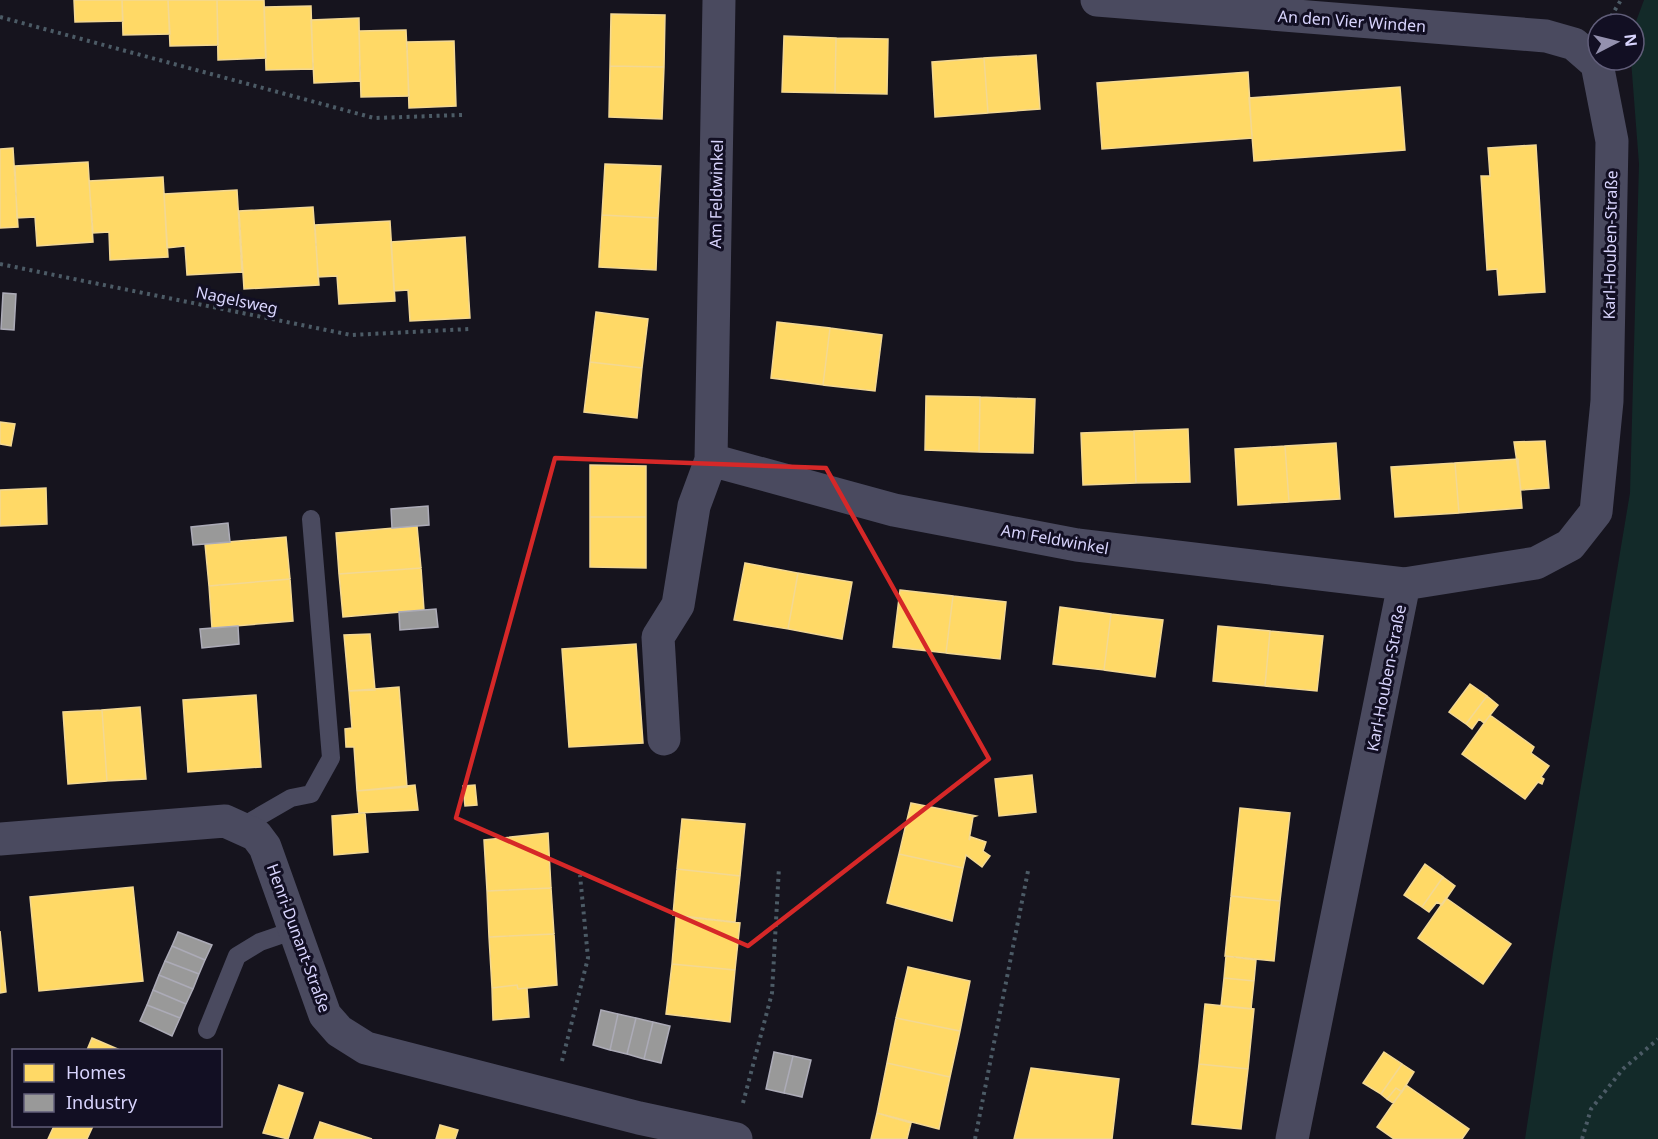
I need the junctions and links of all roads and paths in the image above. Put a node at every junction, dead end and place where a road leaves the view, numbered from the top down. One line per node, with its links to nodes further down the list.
1 (719, 0): 9 (street, Am Feldwinkel)
2 (1097, 0): 4 (street, An den Vier Winden)
3 (0, 17): 6 (path)
4 (1586, 54)
5 (1599, 72): 11 (street, Karl-Houben-Straße)
6 (462, 115)
7 (0, 264): 8 (path, Nagelsweg)
8 (471, 329)
9 (711, 460): 11 (street, Am Feldwinkel); 12 (street, Am Feldwinkel)
10 (311, 519): 13 (lane)
11 (1404, 584): 24 (street, Karl-Houben-Straße)
12 (664, 739)
13 (241, 827): 14 (street, Henri-Dunant-Straße); 18 (street, Henri-Dunant-Straße)
14 (0, 838)
15 (779, 867): 22 (path)
16 (1028, 871): 23 (path)
17 (580, 875): 21 (path)
18 (295, 930): 19 (lane); 21 (street, Henri-Dunant-Straße)
19 (207, 1030)
20 (1658, 1040): 25 (path)
21 (553, 1096): 22 (street, Henri-Dunant-Straße)
22 (735, 1139)
23 (975, 1139)
24 (1292, 1139)
25 (1582, 1139)

